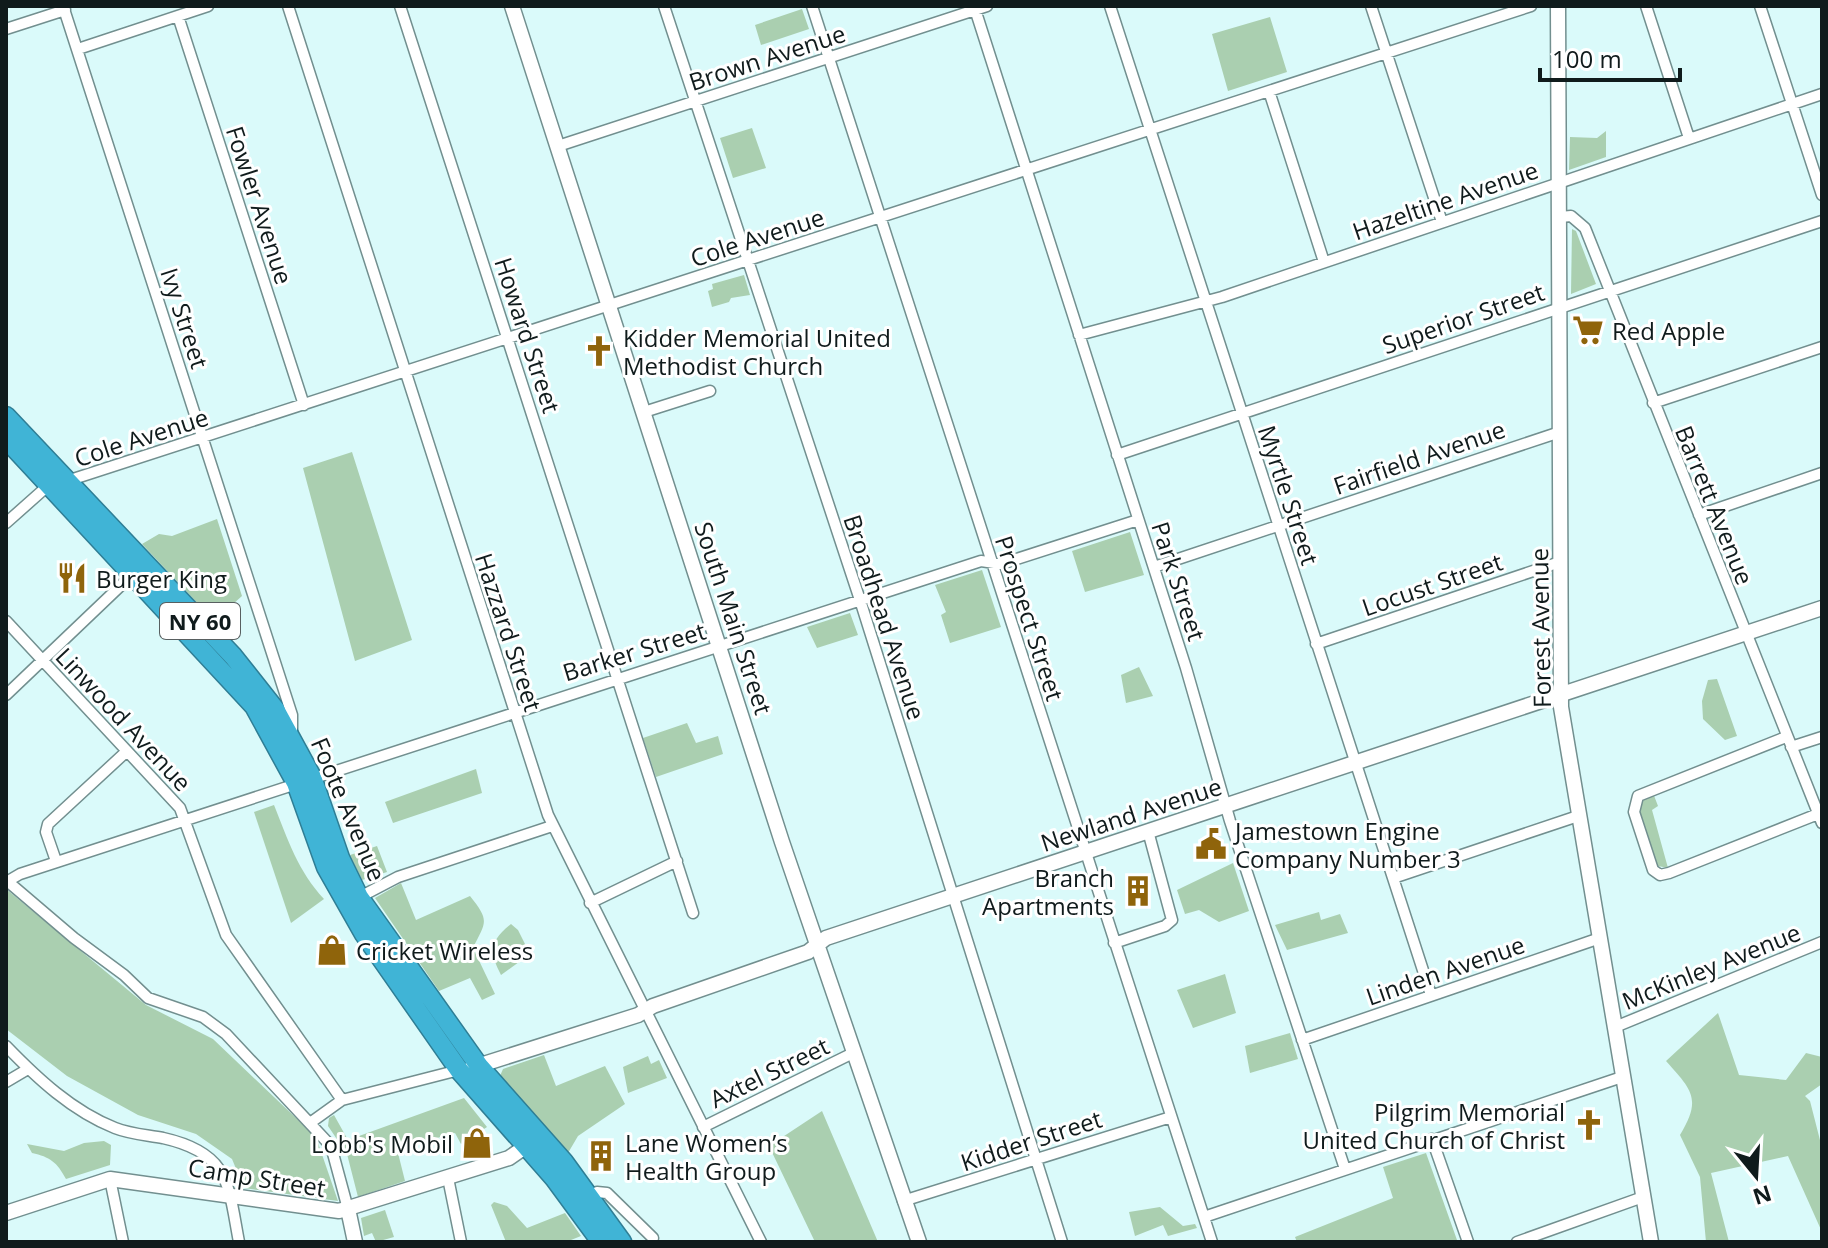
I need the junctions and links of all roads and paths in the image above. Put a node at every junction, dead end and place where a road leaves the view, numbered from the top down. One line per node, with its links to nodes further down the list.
1 (208, 6): 16 (street)
2 (288, 6): 44 (street, Hazzard Street)
3 (400, 6): 42 (street, Howard Street)
4 (512, 6): 27 (street, South Main Street)
5 (664, 6): 23 (street, Broadhead Avenue)
6 (812, 6): 20 (street, Prospect Street)
7 (987, 6): 15 (street, Brown Avenue)
8 (1110, 6): 25 (street, Myrtle Street)
9 (1371, 6): 19 (street)
10 (1531, 6): 19 (street, Cole Avenue)
11 (1558, 6): 29 (street, Forest Avenue)
12 (1646, 6): 26 (street)
13 (1760, 6): 24 (street)
14 (64, 8): 17 (street); 18 (street, Ivy Street)
15 (974, 8): 20 (street, Brown Avenue); 28 (street, Park Street)
16 (178, 16): 18 (street); 47 (street, Fowler Avenue)
17 (6, 29)
18 (78, 49): 52 (street, Ivy Street)
19 (1387, 53): 21 (street, Cole Avenue); 34 (street)
20 (829, 58): 23 (street, Brown Avenue); 32 (street, Prospect Street)
21 (1269, 91): 25 (street, Cole Avenue); 36 (street)
22 (1822, 94): 24 (street, Hazeltine Avenue)
23 (696, 101): 27 (street, Brown Avenue); 35 (street, Broadhead Avenue)
24 (1792, 104): 26 (street, Hazeltine Avenue); 30 (street)
25 (1150, 130): 28 (street, Cole Avenue); 38 (street, Myrtle Street)
26 (1689, 138): 29 (street, Hazeltine Avenue)
27 (558, 146): 39 (street, South Main Street)
28 (1027, 171): 32 (street, Cole Avenue); 41 (street, Park Street)
29 (1560, 182): 31 (street, Forest Avenue); 34 (street, Hazeltine Avenue)
30 (1822, 195)
31 (1560, 217): 37 (street, Barrett Avenue); 40 (street, Forest Avenue)
32 (880, 218): 35 (street, Cole Avenue); 61 (street, Prospect Street)
33 (1822, 221): 37 (street, Superior Street)
34 (1442, 222): 36 (street, Hazeltine Avenue)
35 (750, 261): 39 (street, Cole Avenue); 65 (street, Broadhead Avenue)
36 (1324, 262): 38 (street, Hazeltine Avenue)
37 (1608, 291): 40 (street, Superior Street); 46 (street, Barrett Avenue)
38 (1206, 302): 41 (street, Hazeltine Avenue); 49 (street, Myrtle Street)
39 (610, 306): 42 (street, Cole Avenue); 48 (street, South Main Street)
40 (1560, 306): 49 (street, Superior Street); 51 (street, Forest Avenue)
41 (1079, 335): 54 (street, Park Street)
42 (508, 339): 44 (street, Cole Avenue); 72 (street, Howard Street)
43 (1822, 347): 46 (street)
44 (405, 373): 47 (street, Cole Avenue); 75 (street, Hazzard Street)
45 (710, 391): 48 (street)
46 (1653, 403): 57 (street, Barrett Avenue)
47 (304, 405): 52 (street, Cole Avenue)
48 (644, 412): 70 (street, South Main Street)
49 (1242, 414): 54 (street, Superior Street); 60 (street, Myrtle Street)
50 (6, 416): 56 (highway, Foote Avenue / NY 60)
51 (1560, 432): 60 (street, Fairfield Avenue); 62 (street, Forest Avenue)
52 (203, 438): 56 (street, Cole Avenue); 76 (street, Ivy Street)
53 (6, 439): 56 (highway, Foote Avenue / NY 60)
54 (1117, 455): 58 (street, Park Street)
55 (1822, 473): 57 (street)
56 (60, 484): 59 (street, Cole Avenue); 64 (highway, Foote Avenue / NY 60)
57 (1699, 515): 68 (street, Barrett Avenue)
58 (1138, 520): 61 (street, Barker Street); 63 (street, Park Street)
59 (6, 523)
60 (1278, 526): 63 (street, Fairfield Avenue); 69 (street, Myrtle Street)
61 (991, 562): 65 (street, Barker Street); 88 (street, Prospect Street)
62 (1560, 562): 69 (street, Locust Street); 73 (street, Forest Avenue)
63 (1154, 567): 82 (street, Park Street)
64 (140, 568): 71 (street); 76 (highway, Foote Avenue / NY 60); 81 (highway, Foote Avenue / NY 60)
65 (860, 600): 70 (street, Barker Street); 93 (street, Broadhead Avenue)
66 (1822, 608): 68 (street, Newland Avenue)
67 (6, 621): 71 (street, Linwood Avenue)
68 (1745, 634): 73 (street, Newland Avenue); 78 (street, Barrett Avenue)
69 (1316, 644): 80 (street, Myrtle Street)
70 (720, 645): 72 (street, Barker Street); 100 (street, South Main Street)
71 (43, 660): 74 (street); 79 (street, Linwood Avenue)
72 (617, 677): 75 (street, Barker Street); 90 (street, Howard Street)
73 (1560, 694): 80 (street, Newland Avenue); 83 (street, Forest Avenue)
74 (6, 695)
75 (514, 710): 81 (street, Barker Street); 86 (street, Hazzard Street)
76 (292, 735): 81 (highway, Foote Avenue / NY 60)
77 (1822, 737): 78 (street)
78 (1788, 742): 85 (street, Barrett Avenue); 85 (street)
79 (127, 751): 84 (street, Linwood Avenue); 89 (street)
80 (1355, 762): 82 (street, Newland Avenue); 91 (street, Myrtle Street)
81 (304, 780): 84 (street, Barker Street); 94 (highway, Foote Avenue / NY 60)
82 (1227, 805): 87 (street, Newland Avenue); 104 (street, Park Street)
83 (1578, 816): 91 (street); 97 (street, Forest Avenue)
84 (186, 818): 89 (street, Barker Street); 112 (street, Linwood Avenue)
85 (1820, 818)
86 (552, 826): 94 (street); 95 (street, Hazzard Street)
87 (1148, 831): 88 (street, Newland Avenue); 99 (street)
88 (1084, 852): 93 (street, Newland Avenue); 99 (street, Prospect Street)
89 (56, 861): 92 (street, Barker Street)
90 (677, 861): 95 (street); 96 (street, Howard Street)
91 (1393, 878): 101 (street, Myrtle Street)
92 (7, 880): 114 (street)
93 (953, 897): 100 (street, Newland Avenue); 118 (street, Broadhead Avenue)
94 (352, 902): 107 (highway, Foote Avenue / NY 60); 109 (highway, Foote Avenue / NY 60)
95 (590, 903): 102 (street, Hazzard Street)
96 (693, 913)
97 (1600, 938): 101 (street, Linden Avenue); 103 (street, Forest Avenue)
98 (1822, 942): 103 (street, McKinley Avenue)
99 (1114, 943): 113 (street, Prospect Street)
100 (817, 946): 102 (street, Newland Avenue); 106 (street, South Main Street)
101 (1431, 995): 104 (street, Linden Avenue)
102 (645, 1011): 107 (street, Newland Avenue); 115 (street, Hazzard Street)
103 (1615, 1027): 110 (street, Forest Avenue)
104 (1302, 1040): 119 (street, Park Street)
105 (6, 1046): 108 (street)
106 (853, 1053): 115 (street, Axtel Street); 124 (street, South Main Street)
107 (479, 1066): 109 (street, Newland Avenue); 117 (highway, Foote Avenue / NY 60)
108 (28, 1069): 111 (street); 122 (street)
109 (459, 1070): 112 (street); 117 (highway, Foote Avenue / NY 60)
110 (1622, 1077): 116 (street); 123 (street, Forest Avenue)
111 (6, 1082)
112 (342, 1100): 114 (street)
113 (1171, 1117): 118 (street, Kidder Street); 128 (street, Prospect Street)
114 (310, 1123): 126 (street)
115 (703, 1127): 136 (street, Hazzard Street)
116 (1432, 1139): 119 (street); 140 (street)
117 (534, 1140): 120 (street, Camp Street); 125 (highway, Foote Avenue / NY 60)
118 (1036, 1159): 124 (street, Kidder Street); 138 (street, Broadhead Avenue)
119 (1345, 1169): 128 (street)
120 (448, 1178): 126 (street, Camp Street); 133 (street)
121 (110, 1179): 122 (street, Camp Street); 127 (street, Camp Street); 130 (street)
122 (230, 1197): 126 (street, Camp Street); 131 (street)
123 (1643, 1197): 141 (street); 142 (street, Forest Avenue)
124 (903, 1201): 137 (street, South Main Street)
125 (583, 1202): 129 (street); 134 (highway, Foote Avenue / NY 60); 135 (highway, Foote Avenue / NY 60)
126 (348, 1209): 132 (street)
127 (6, 1213)
128 (1204, 1217): 139 (street, Prospect Street)
129 (653, 1238)
130 (123, 1242)
131 (239, 1242)
132 (355, 1242)
133 (461, 1242)
134 (601, 1242)
135 (622, 1242)
136 (761, 1242)
137 (919, 1242)
138 (1062, 1242)
139 (1212, 1242)
140 (1468, 1242)
141 (1517, 1242)
142 (1651, 1242)

